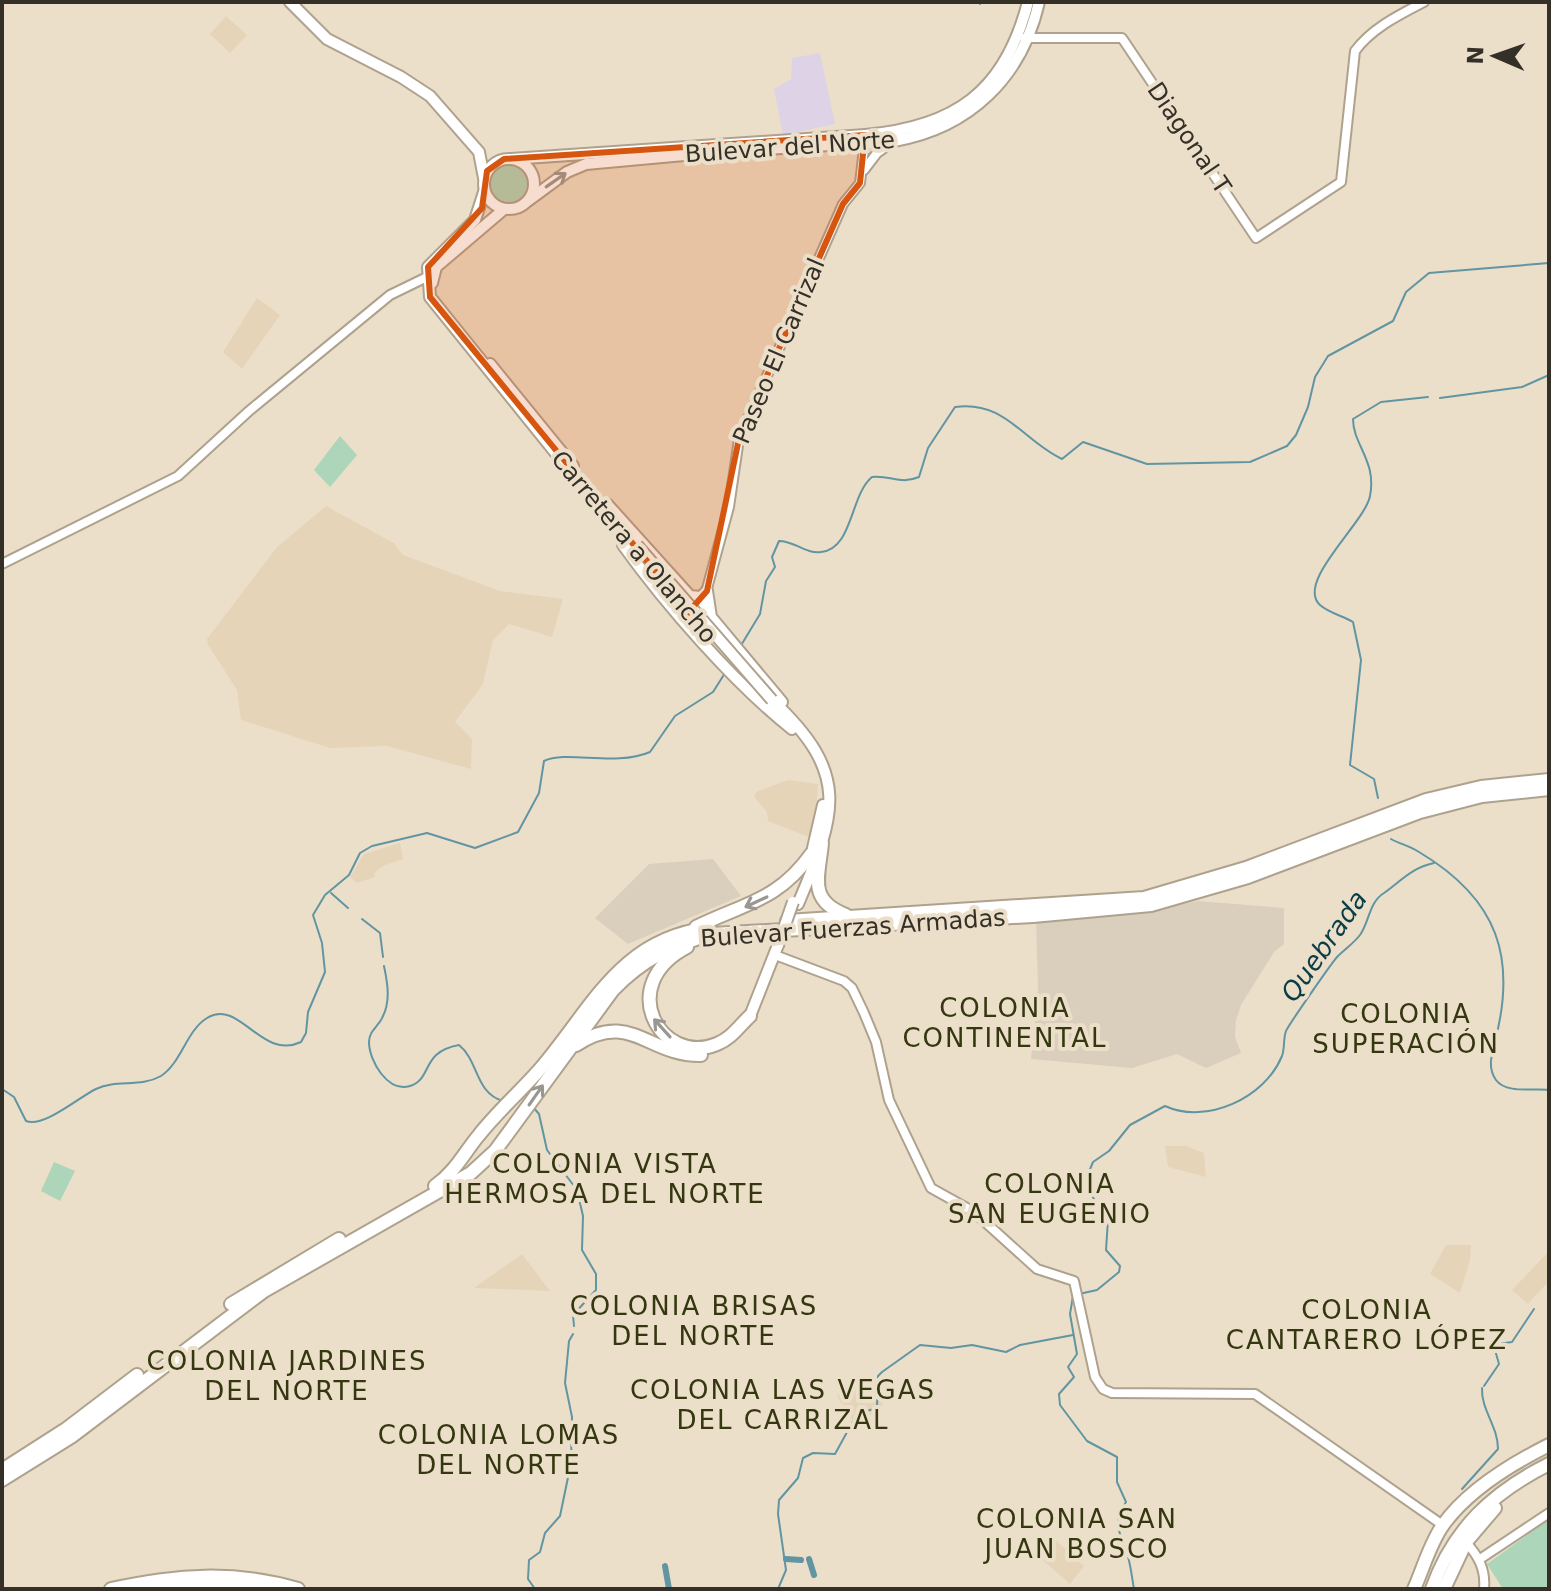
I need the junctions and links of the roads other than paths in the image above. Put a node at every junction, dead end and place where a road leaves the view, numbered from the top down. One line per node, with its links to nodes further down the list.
1 (290, 2): 8 (main road)
2 (1028, 2): 5 (main road, Bulevar del Norte)
3 (1039, 2): 5 (main road, Bulevar del Norte)
4 (1424, 2): 5 (street, Diagonal T)
5 (1023, 38): 6 (main road, Bulevar del Norte); 7 (main road, Bulevar del Norte)
6 (865, 139): 7 (main road, Bulevar del Norte); 9 (main road, Bulevar del Norte); 10 (street, Paseo El Carrizal); 13 (main road, Bulevar del Norte, one-way to 6)
7 (894, 141): 10 (street, Paseo El Carrizal)
8 (479, 152): 9 (main road); 11 (main road)
9 (507, 159): 11 (main road); 13 (main road)
10 (864, 170): 19 (street, Paseo El Carrizal)
11 (484, 178): 12 (main road)
12 (484, 192): 14 (main road); 15 (main road)
13 (529, 200): 14 (main road)
14 (503, 210): 17 (main road, Carretera a Olancho)
15 (427, 282): 16 (main road); 17 (main road, Carretera a Olancho)
16 (415, 283): 18 (street)
17 (604, 506): 19 (main road); 21 (main road); 22 (main road, Carretera a Olancho, bridge)
18 (2, 564)
19 (707, 591): 20 (main road)
20 (705, 612): 21 (street); 22 (main road)
21 (695, 633): 22 (main road)
22 (794, 726): 25 (main road, Carretera a Olancho); 26 (main road, Carretera a Olancho)
23 (1549, 780): 28 (highway, Bulevar Fuerzas Armadas)
24 (1549, 789): 30 (highway, Bulevar Fuerzas Armadas)
25 (822, 843): 27 (main road, Carretera a Olancho); 28 (highway)
26 (812, 853): 27 (main road, Carretera a Olancho); 29 (highway, one-way to 29)
27 (796, 903): 31 (main road, Carretera a Olancho, bridge)
28 (849, 917): 29 (highway, Bulevar Fuerzas Armadas)
29 (687, 931): 34 (highway, Bulevar Fuerzas Armadas)
30 (713, 934): 32 (highway, one-way to 30); 33 (highway, Bulevar Fuerzas Armadas)
31 (777, 950): 32 (main road, Carretera a Olancho); 45 (street)
32 (750, 1016): 33 (highway)
33 (567, 1051): 35 (highway, Bulevar Fuerzas Armadas, one-way to 33)
34 (496, 1114): 35 (highway); 36 (highway, Bulevar Fuerzas Armadas)
35 (512, 1129): 37 (highway, Bulevar Fuerzas Armadas)
36 (478, 1136): 37 (highway); 41 (highway, Bulevar Fuerzas Armadas)
37 (495, 1151): 43 (highway, Bulevar Fuerzas Armadas)
38 (1549, 1445): 45 (highway)
39 (1549, 1452): 53 (highway)
40 (1549, 1464): 54 (highway)
41 (2, 1470)
42 (1549, 1471): 46 (highway)
43 (2, 1480)
44 (1549, 1513): 47 (street)
45 (1444, 1526): 52 (highway)
46 (1463, 1540): 47 (street); 55 (highway)
47 (1480, 1559): 56 (street)
48 (111, 1589): 51 (highway)
49 (154, 1589): 50 (highway)
50 (263, 1589)
51 (298, 1589)
52 (1414, 1589)
53 (1422, 1589)
54 (1432, 1589)
55 (1444, 1589)
56 (1484, 1589)

